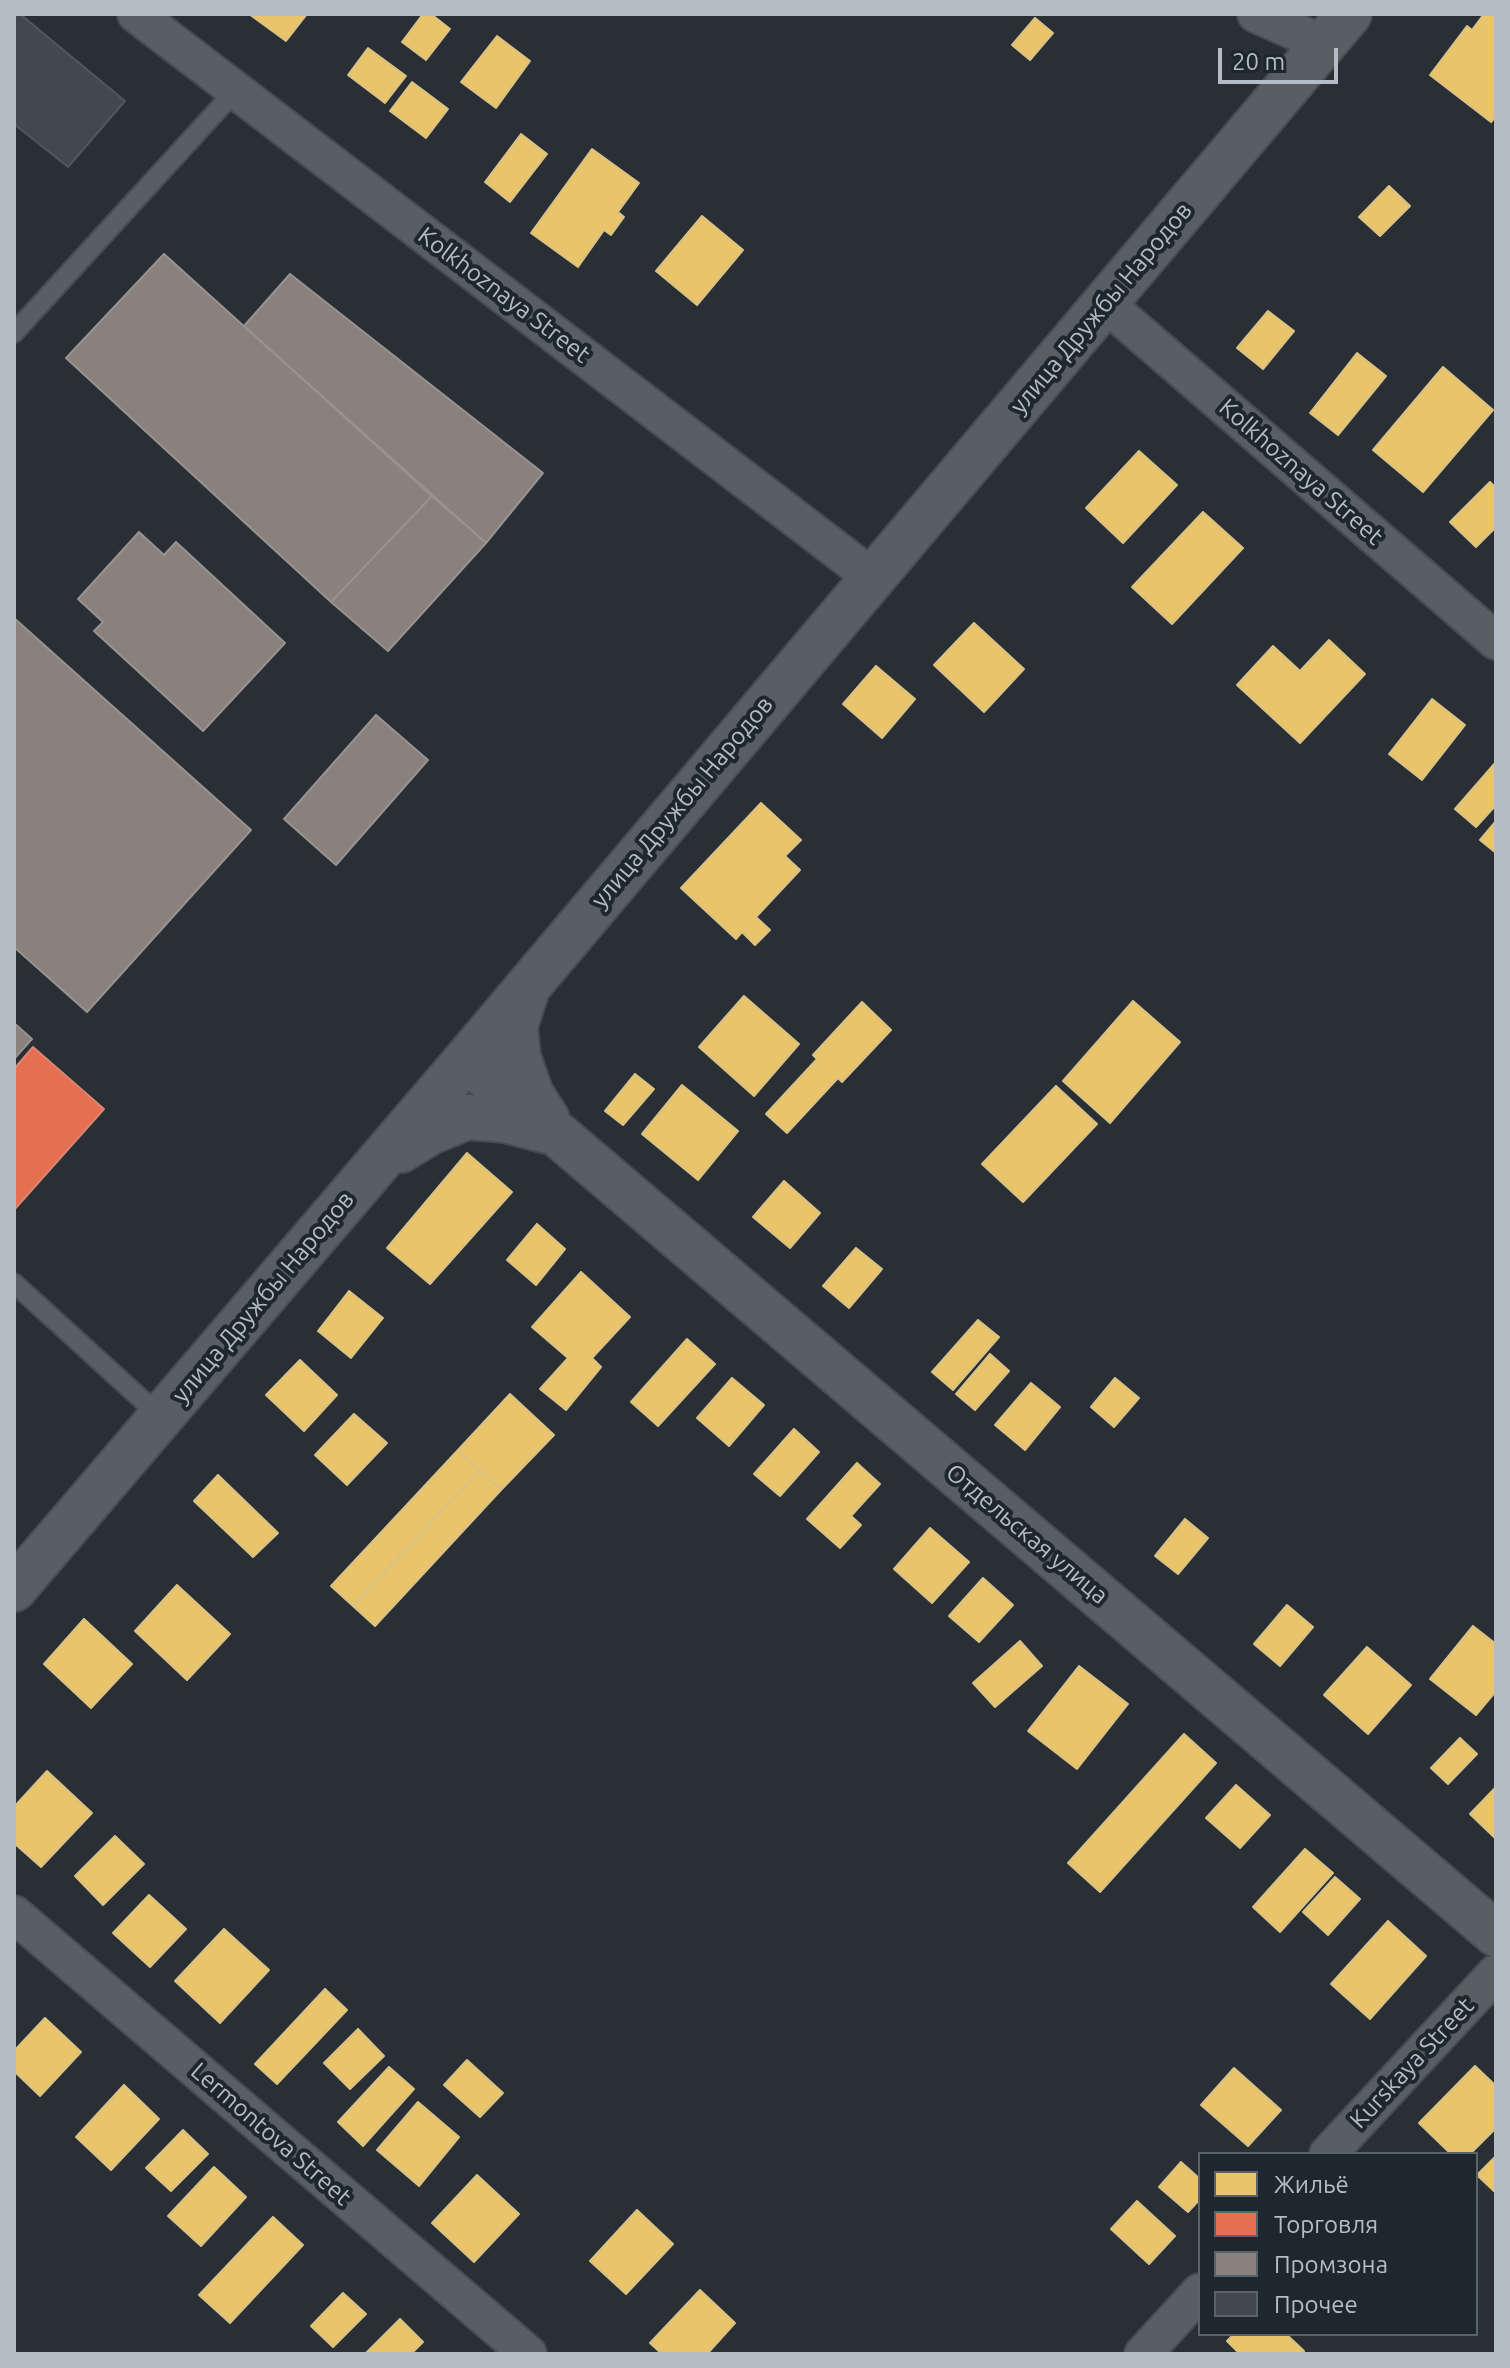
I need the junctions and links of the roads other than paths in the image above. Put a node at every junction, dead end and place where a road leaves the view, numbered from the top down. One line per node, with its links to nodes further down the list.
1 (136, 14): 4 (street, Kolkhoznaya Street)
2 (1256, 14): 3 (street)
3 (1336, 29): 5 (street, улица Дружбы Народов)
4 (236, 90): 6 (lane); 7 (street, Kolkhoznaya Street)
5 (1106, 304): 7 (street, улица Дружбы Народов); 8 (street, Kolkhoznaya Street)
6 (14, 333)
7 (872, 577): 9 (street, улица Дружбы Народов)
8 (1496, 641)
9 (528, 985): 10 (street, улица Дружбы Народов); 11 (street, Отдельская улица)
10 (466, 1060): 11 (street, Отдельская улица); 12 (street, улица Дружбы Народов)
11 (557, 1134): 12 (street, Отдельская улица); 17 (street, Отдельская улица)
12 (375, 1166): 14 (street, улица Дружбы Народов)
13 (14, 1283): 14 (lane)
14 (161, 1417): 15 (street, улица Дружбы Народов)
15 (14, 1589)
16 (14, 1914): 21 (street, Lermontova Street)
17 (1496, 1934)
18 (1496, 1973): 19 (street, Kurskaya Street)
19 (1330, 2152)
20 (1198, 2294): 22 (street)
21 (528, 2354)
22 (1143, 2354)

